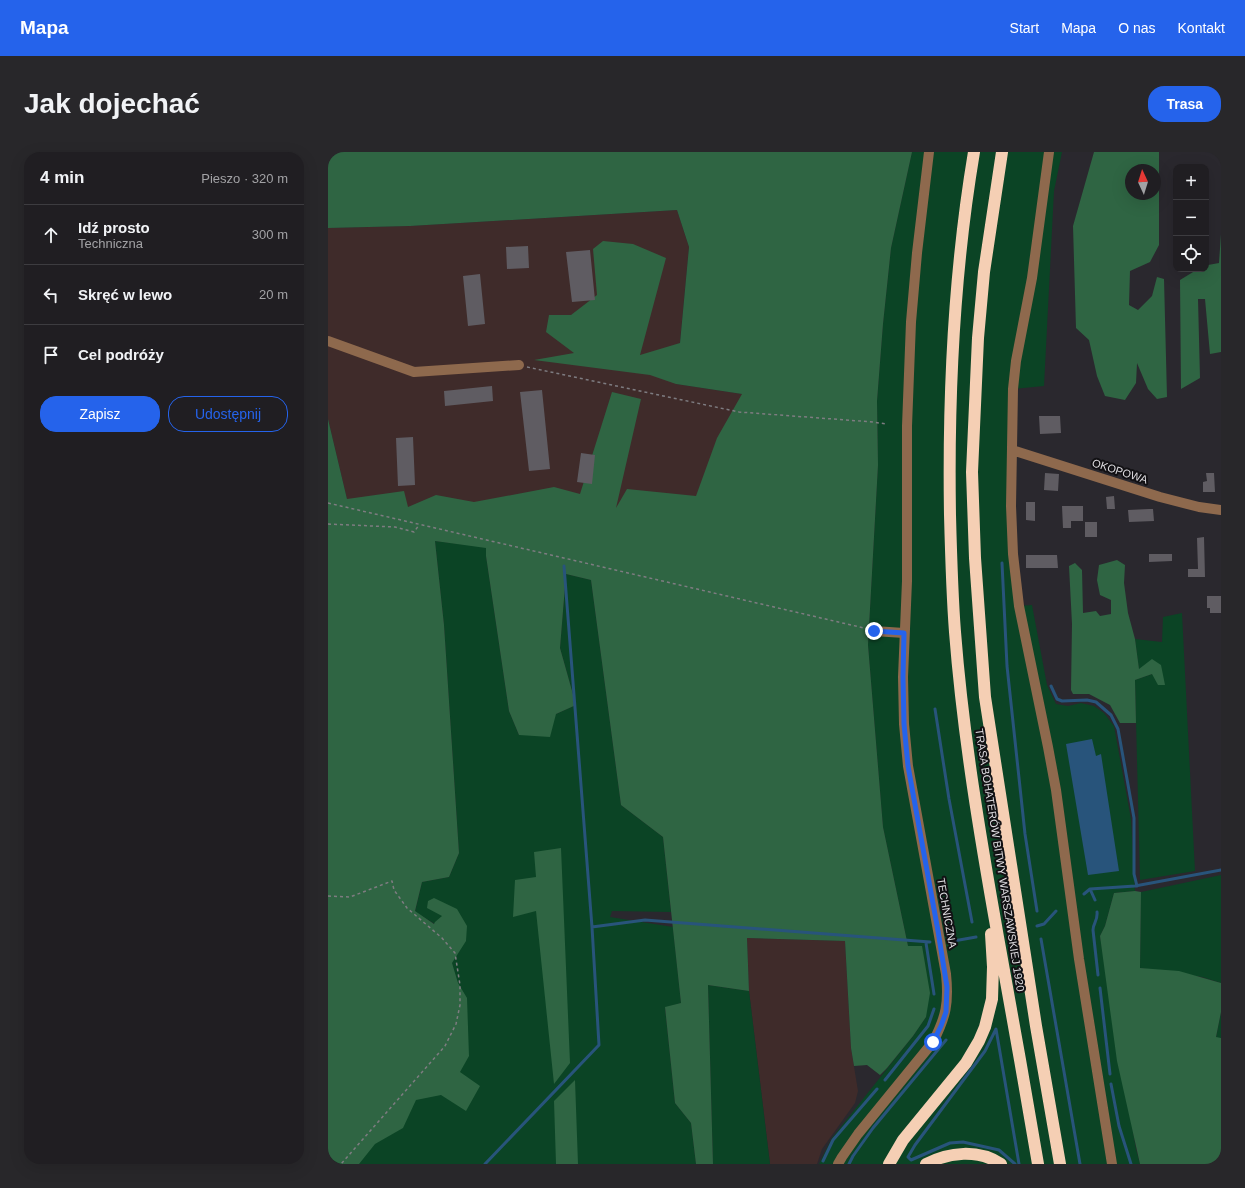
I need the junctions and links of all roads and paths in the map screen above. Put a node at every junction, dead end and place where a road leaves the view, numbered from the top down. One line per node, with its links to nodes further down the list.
1 (929, 152): 14 (street, TECHNICZNA)
2 (974, 152): 15 (highway, TRASA BOHATERÓW BITWY WARSZAWSKIEJ 1920)
3 (1002, 152): 23 (highway, TRASA BOHATERÓW BITWY WARSZAWSKIEJ 1920)
4 (1049, 152): 8 (street)
5 (328, 341): 6 (street)
6 (520, 365): 7 (path)
7 (886, 424)
8 (1012, 450): 10 (street, OKOPOWA); 24 (street)
9 (328, 503): 12 (path)
10 (1221, 510)
11 (328, 524): 12 (path)
12 (419, 525): 13 (path)
13 (874, 631): 14 (street)
14 (904, 633): 18 (street, TECHNICZNA)
15 (988, 880): 19 (highway); 22 (highway, TRASA BOHATERÓW BITWY WARSZAWSKIEJ 1920)
16 (328, 896): 17 (path)
17 (341, 1164)
18 (838, 1164)
19 (889, 1164)
20 (926, 1164): 21 (highway)
21 (1000, 1164)
22 (1038, 1164)
23 (1060, 1164)
24 (1112, 1164)

